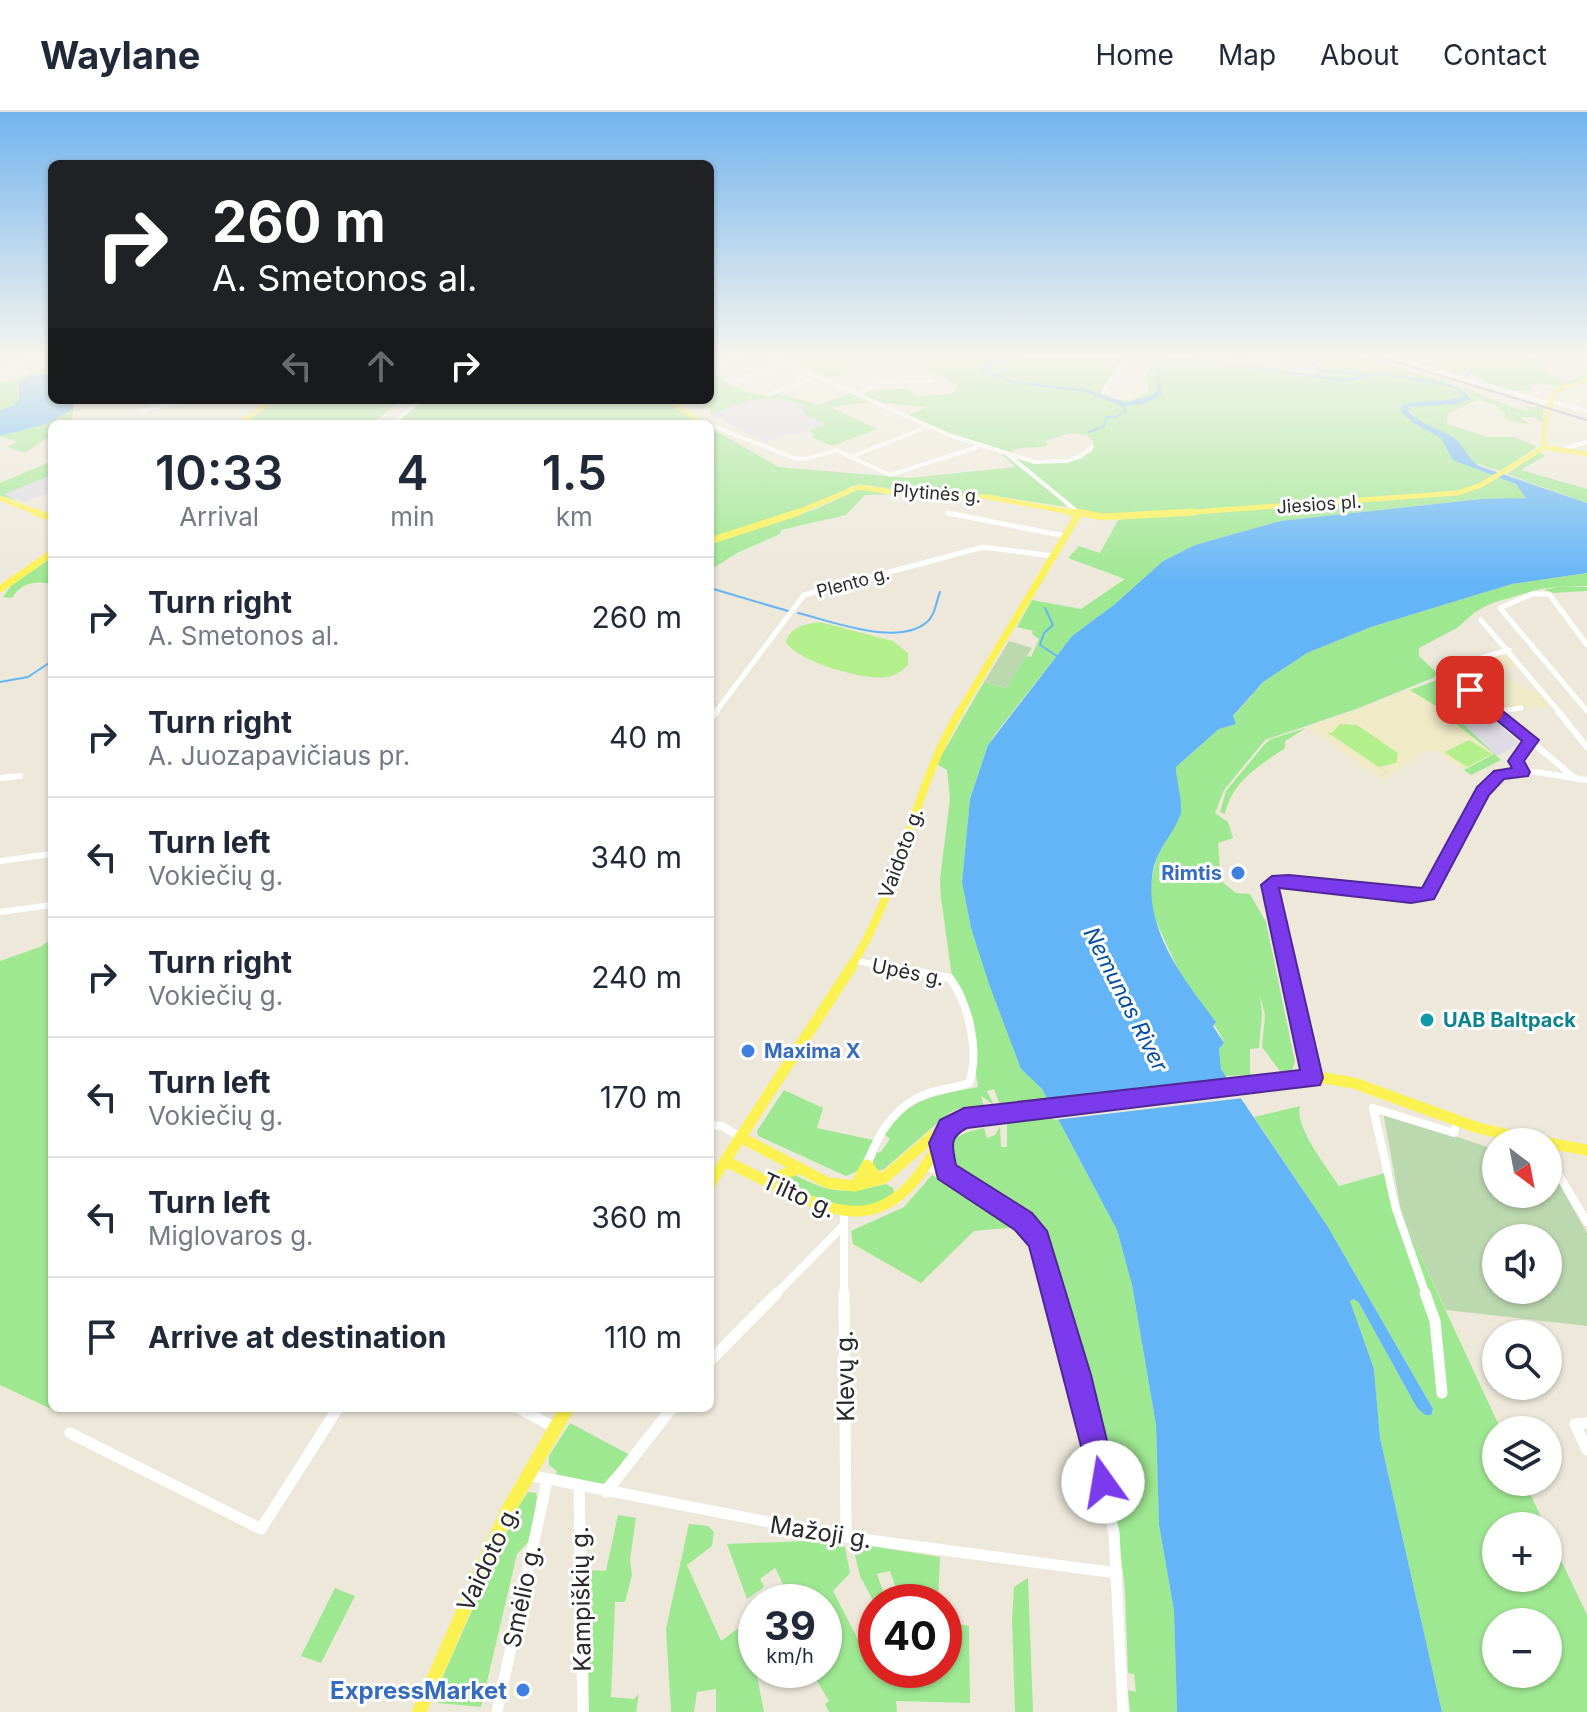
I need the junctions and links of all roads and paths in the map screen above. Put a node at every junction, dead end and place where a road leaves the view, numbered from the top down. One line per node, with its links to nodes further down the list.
1 (729, 432): 12 (street)
2 (916, 432): 12 (street)
3 (935, 432): 6 (street)
4 (1545, 432): 8 (main road)
5 (1587, 442): 9 (street)
6 (977, 447): 10 (street); 12 (street)
7 (1092, 447): 10 (street)
8 (1543, 448): 9 (main road); 9 (main road); 15 (main road, Jiesios pl.)
9 (1564, 449): 11 (main road)
10 (1006, 453): 15 (street)
11 (1587, 454)
12 (850, 457)
13 (0, 498): 16 (main road)
14 (948, 513): 17 (street)
15 (1079, 513): 17 (main road, Vaidoto g.); 18 (main road, Plytinės g.)
16 (48, 516)
17 (1065, 536): 20 (main road, Vaidoto g.)
18 (714, 540)
19 (48, 556): 21 (main road)
20 (1053, 556): 31 (street, Plento g.); 43 (main road, Vaidoto g.)
21 (1, 588): 22 (street)
22 (0, 597)
23 (1481, 620): 25 (street)
24 (1587, 645): 29 (street)
25 (1509, 650): 26 (street); 33 (street)
26 (1484, 657)
27 (1473, 662): 30 (street)
28 (1521, 708): 30 (street)
29 (1587, 711)
30 (1495, 712): 32 (street)
31 (714, 715)
32 (1531, 740): 34 (street); 37 (street)
33 (1587, 747)
34 (1522, 772): 37 (street); 44 (street)
35 (20, 776): 36 (street)
36 (0, 778)
37 (1576, 779): 38 (street)
38 (1587, 780)
39 (48, 855): 40 (street)
40 (0, 861)
41 (48, 906): 42 (street)
42 (0, 912)
43 (856, 961): 49 (main road, Vaidoto g.); 54 (street, Upės g.)
44 (1313, 1078): 45 (main road, Tilto g.); 47 (main road, Tilto g.)
45 (1457, 1120): 48 (main road, Tilto g.); 67 (street)
46 (714, 1125): 49 (street, Tilto g.)
47 (947, 1127): 50 (main road); 59 (main road, Tilto g.)
48 (1487, 1128)
49 (740, 1137): 53 (main road, Vaidoto g.); 55 (main road, Tilto g.)
50 (940, 1143): 56 (main road); 57 (street)
51 (1562, 1146): 52 (main road)
52 (1587, 1150)
53 (725, 1161): 58 (main road, Vaidoto g.); 62 (main road, Tilto g.)
54 (867, 1165): 59 (main road); 61 (main road)
55 (799, 1168): 61 (main road, Tilto g.); 62 (main road)
56 (922, 1169): 57 (street); 63 (main road)
57 (946, 1171): 81 (street)
58 (714, 1178)
59 (882, 1179): 61 (main road, Tilto g.); 63 (main road)
60 (1562, 1180): 65 (street)
61 (855, 1186)
62 (785, 1189): 64 (main road, Tilto g.)
63 (899, 1198): 64 (main road, Tilto g.)
64 (844, 1221): 66 (street); 80 (street, Klevų g.)
65 (1587, 1222)
66 (714, 1357)
67 (1442, 1393)
68 (335, 1412): 74 (street)
69 (526, 1412): 73 (street)
70 (565, 1412): 73 (main road, Vaidoto g.)
71 (669, 1412): 79 (street)
72 (1587, 1423): 75 (street)
73 (555, 1428): 76 (main road, Vaidoto g.)
74 (70, 1433)
75 (1587, 1450)
76 (528, 1475): 77 (street, Mažoji g.); 82 (main road, Vaidoto g.)
77 (547, 1481): 78 (street, Mažoji g.); 83 (street, Smėlio g.)
78 (579, 1487): 79 (street, Mažoji g.); 84 (street, Kampiškių g.)
79 (606, 1492): 80 (street, Mažoji g.)
80 (846, 1537): 81 (street, Mažoji g.)
81 (1117, 1573): 85 (street)
82 (419, 1712)
83 (497, 1712)
84 (583, 1712)
85 (1123, 1712)

